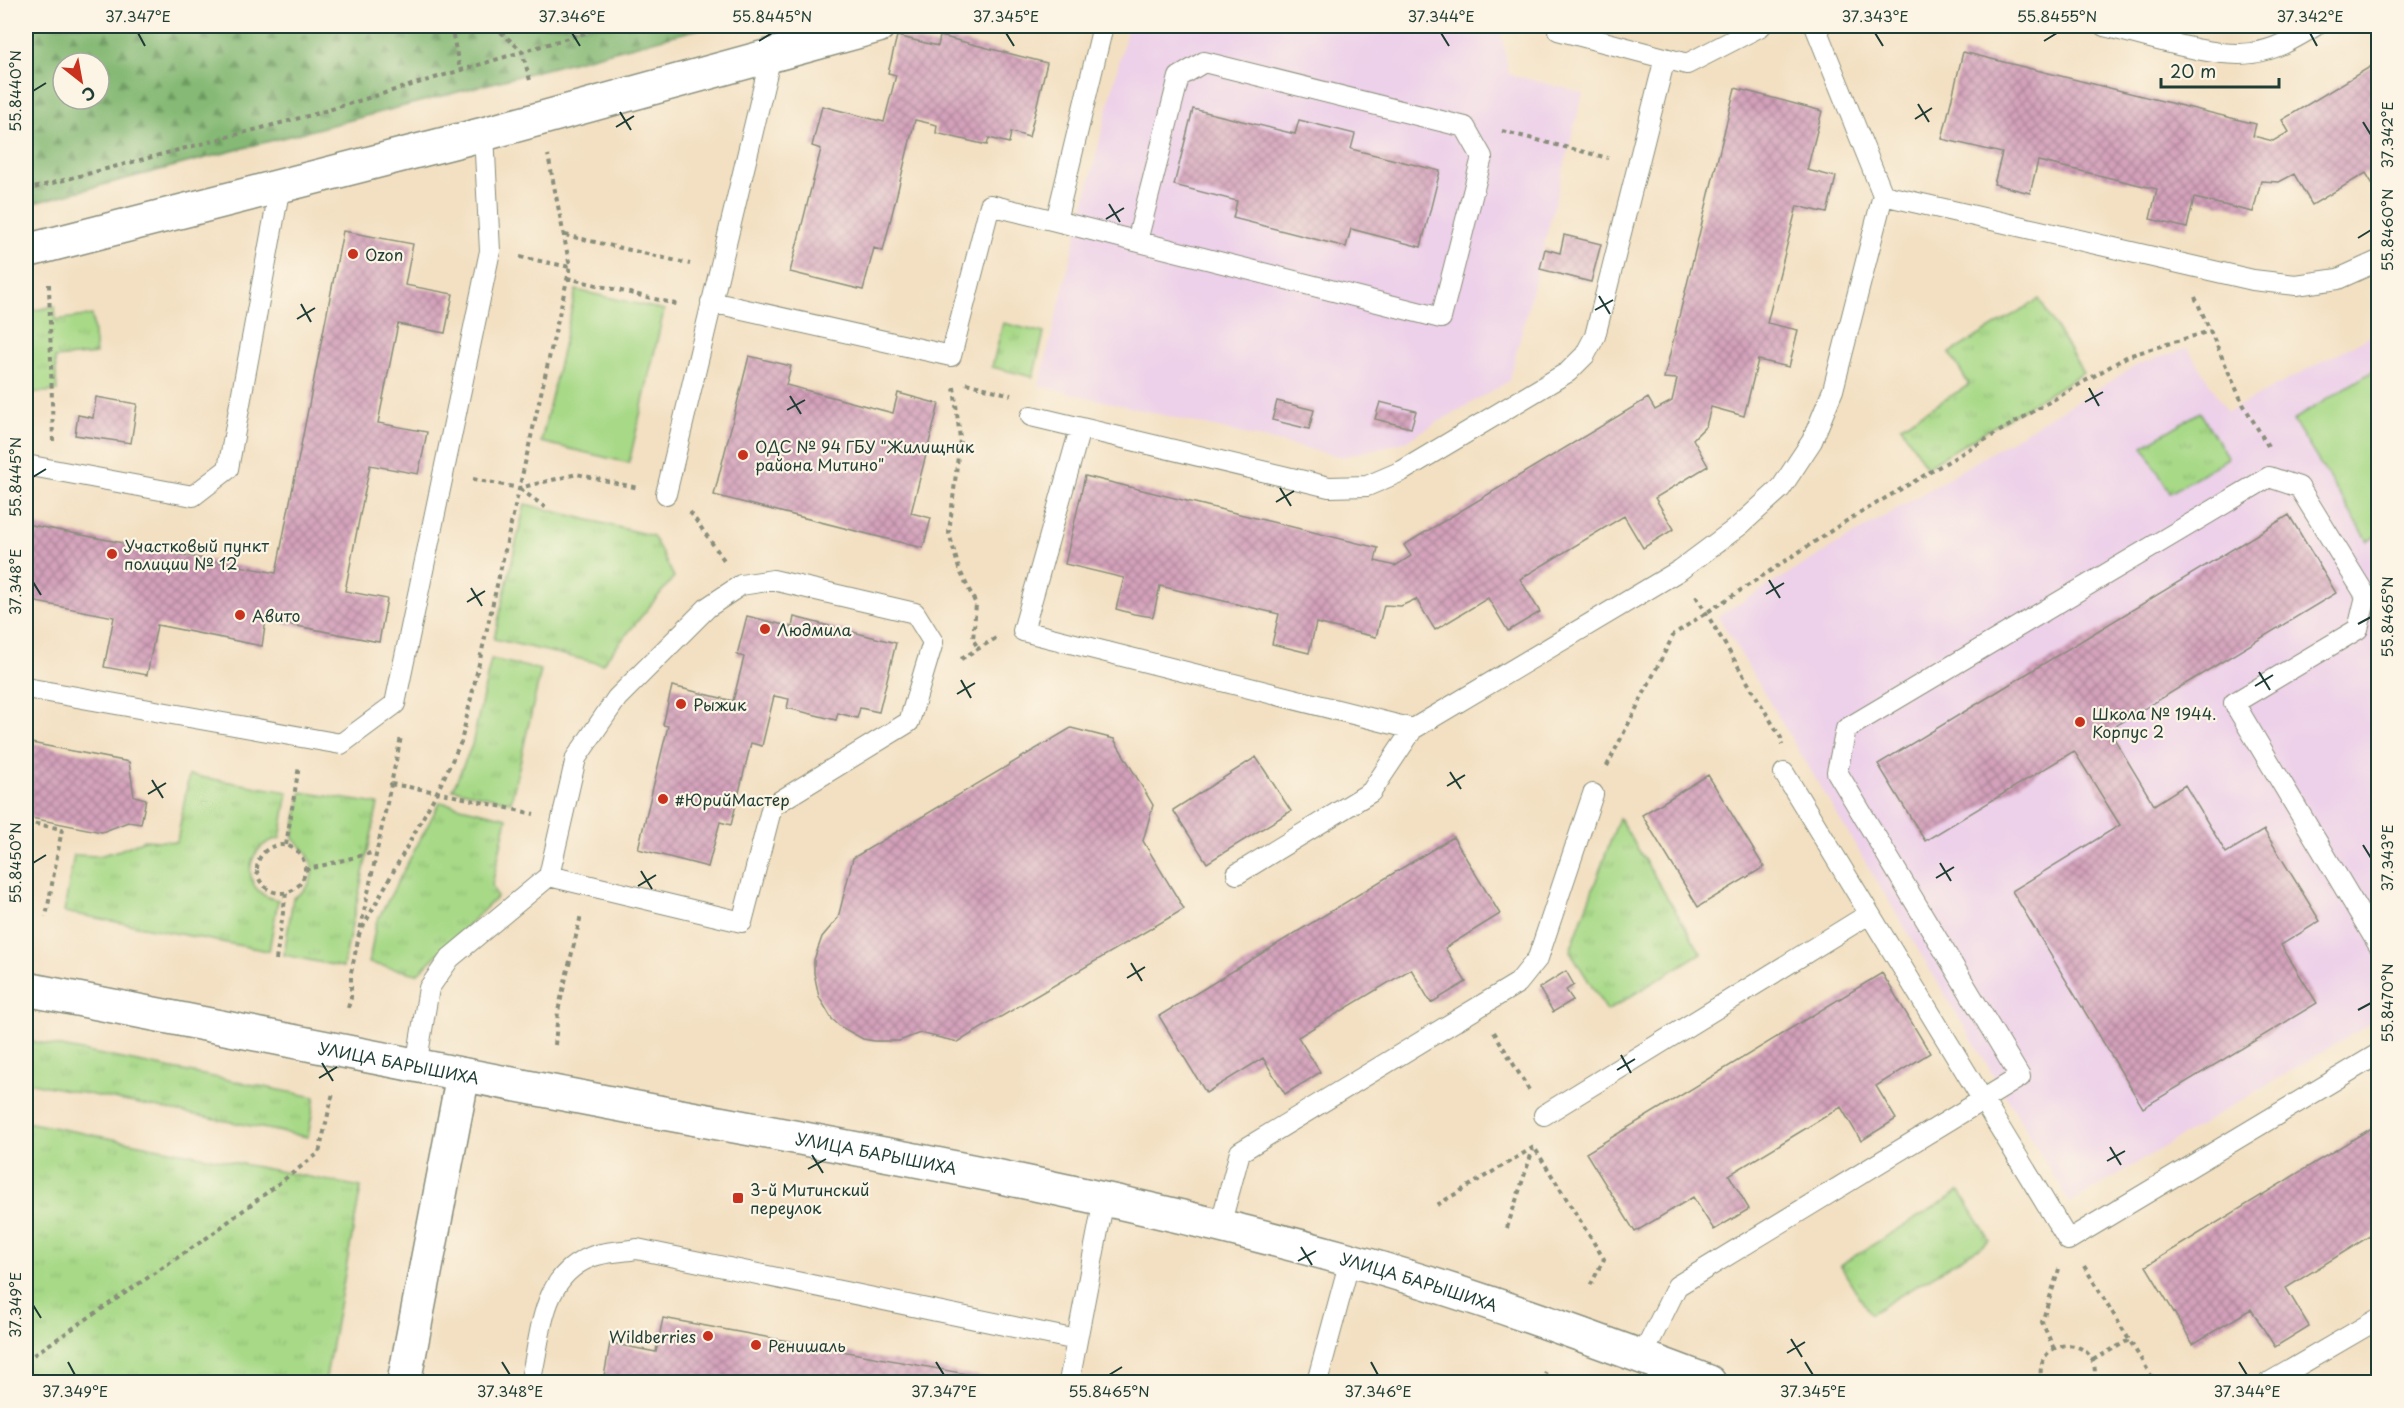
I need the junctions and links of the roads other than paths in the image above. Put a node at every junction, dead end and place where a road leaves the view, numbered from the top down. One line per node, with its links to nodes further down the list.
1 (878, 26): 8 (main road)
2 (1103, 26): 13 (lane)
3 (1559, 26): 9 (lane)
4 (1761, 26): 9 (lane)
5 (1815, 26): 12 (lane)
6 (2103, 26): 7 (lane)
7 (2315, 26)
8 (771, 56): 10 (main road); 17 (lane)
9 (1665, 58): 19 (lane)
10 (484, 134): 11 (main road); 22 (lane)
11 (280, 186): 15 (main road); 20 (lane)
12 (1883, 195): 16 (lane); 23 (lane)
13 (1056, 221): 14 (lane); 17 (lane)
14 (1137, 241): 14 (lane)
15 (37, 249)
16 (2379, 261)
17 (711, 302): 21 (lane)
18 (1031, 416): 19 (lane)
19 (1080, 429): 23 (lane)
20 (26, 465)
21 (666, 494)
22 (26, 688)
23 (1413, 729): 26 (lane)
24 (1784, 773): 28 (lane)
25 (1593, 794): 37 (lane)
26 (1237, 874)
27 (549, 876): 27 (lane); 32 (lane)
28 (1869, 914): 34 (lane); 35 (lane)
29 (2379, 944): 34 (lane)
30 (26, 989): 32 (main road, УЛИЦА БАРЫШИХА)
31 (2379, 1054): 34 (lane)
32 (416, 1066): 33 (main road, УЛИЦА БАРЫШИХА)
33 (463, 1075): 36 (main road, УЛИЦА БАРЫШИХА); 43 (main road)
34 (1982, 1099): 41 (lane)
35 (1544, 1115)
36 (1104, 1198): 37 (main road, УЛИЦА БАРЫШИХА); 40 (lane)
37 (1220, 1226): 38 (main road, УЛИЦА БАРЫШИХА)
38 (1350, 1260): 41 (main road, УЛИЦА БАРЫШИХА); 45 (lane)
39 (2379, 1319): 47 (lane)
40 (1077, 1340): 42 (lane); 44 (lane)
41 (1642, 1357): 46 (main road, УЛИЦА БАРЫШИХА)
42 (532, 1374)
43 (404, 1383)
44 (1069, 1383)
45 (1317, 1383)
46 (1709, 1383)
47 (2270, 1383)

